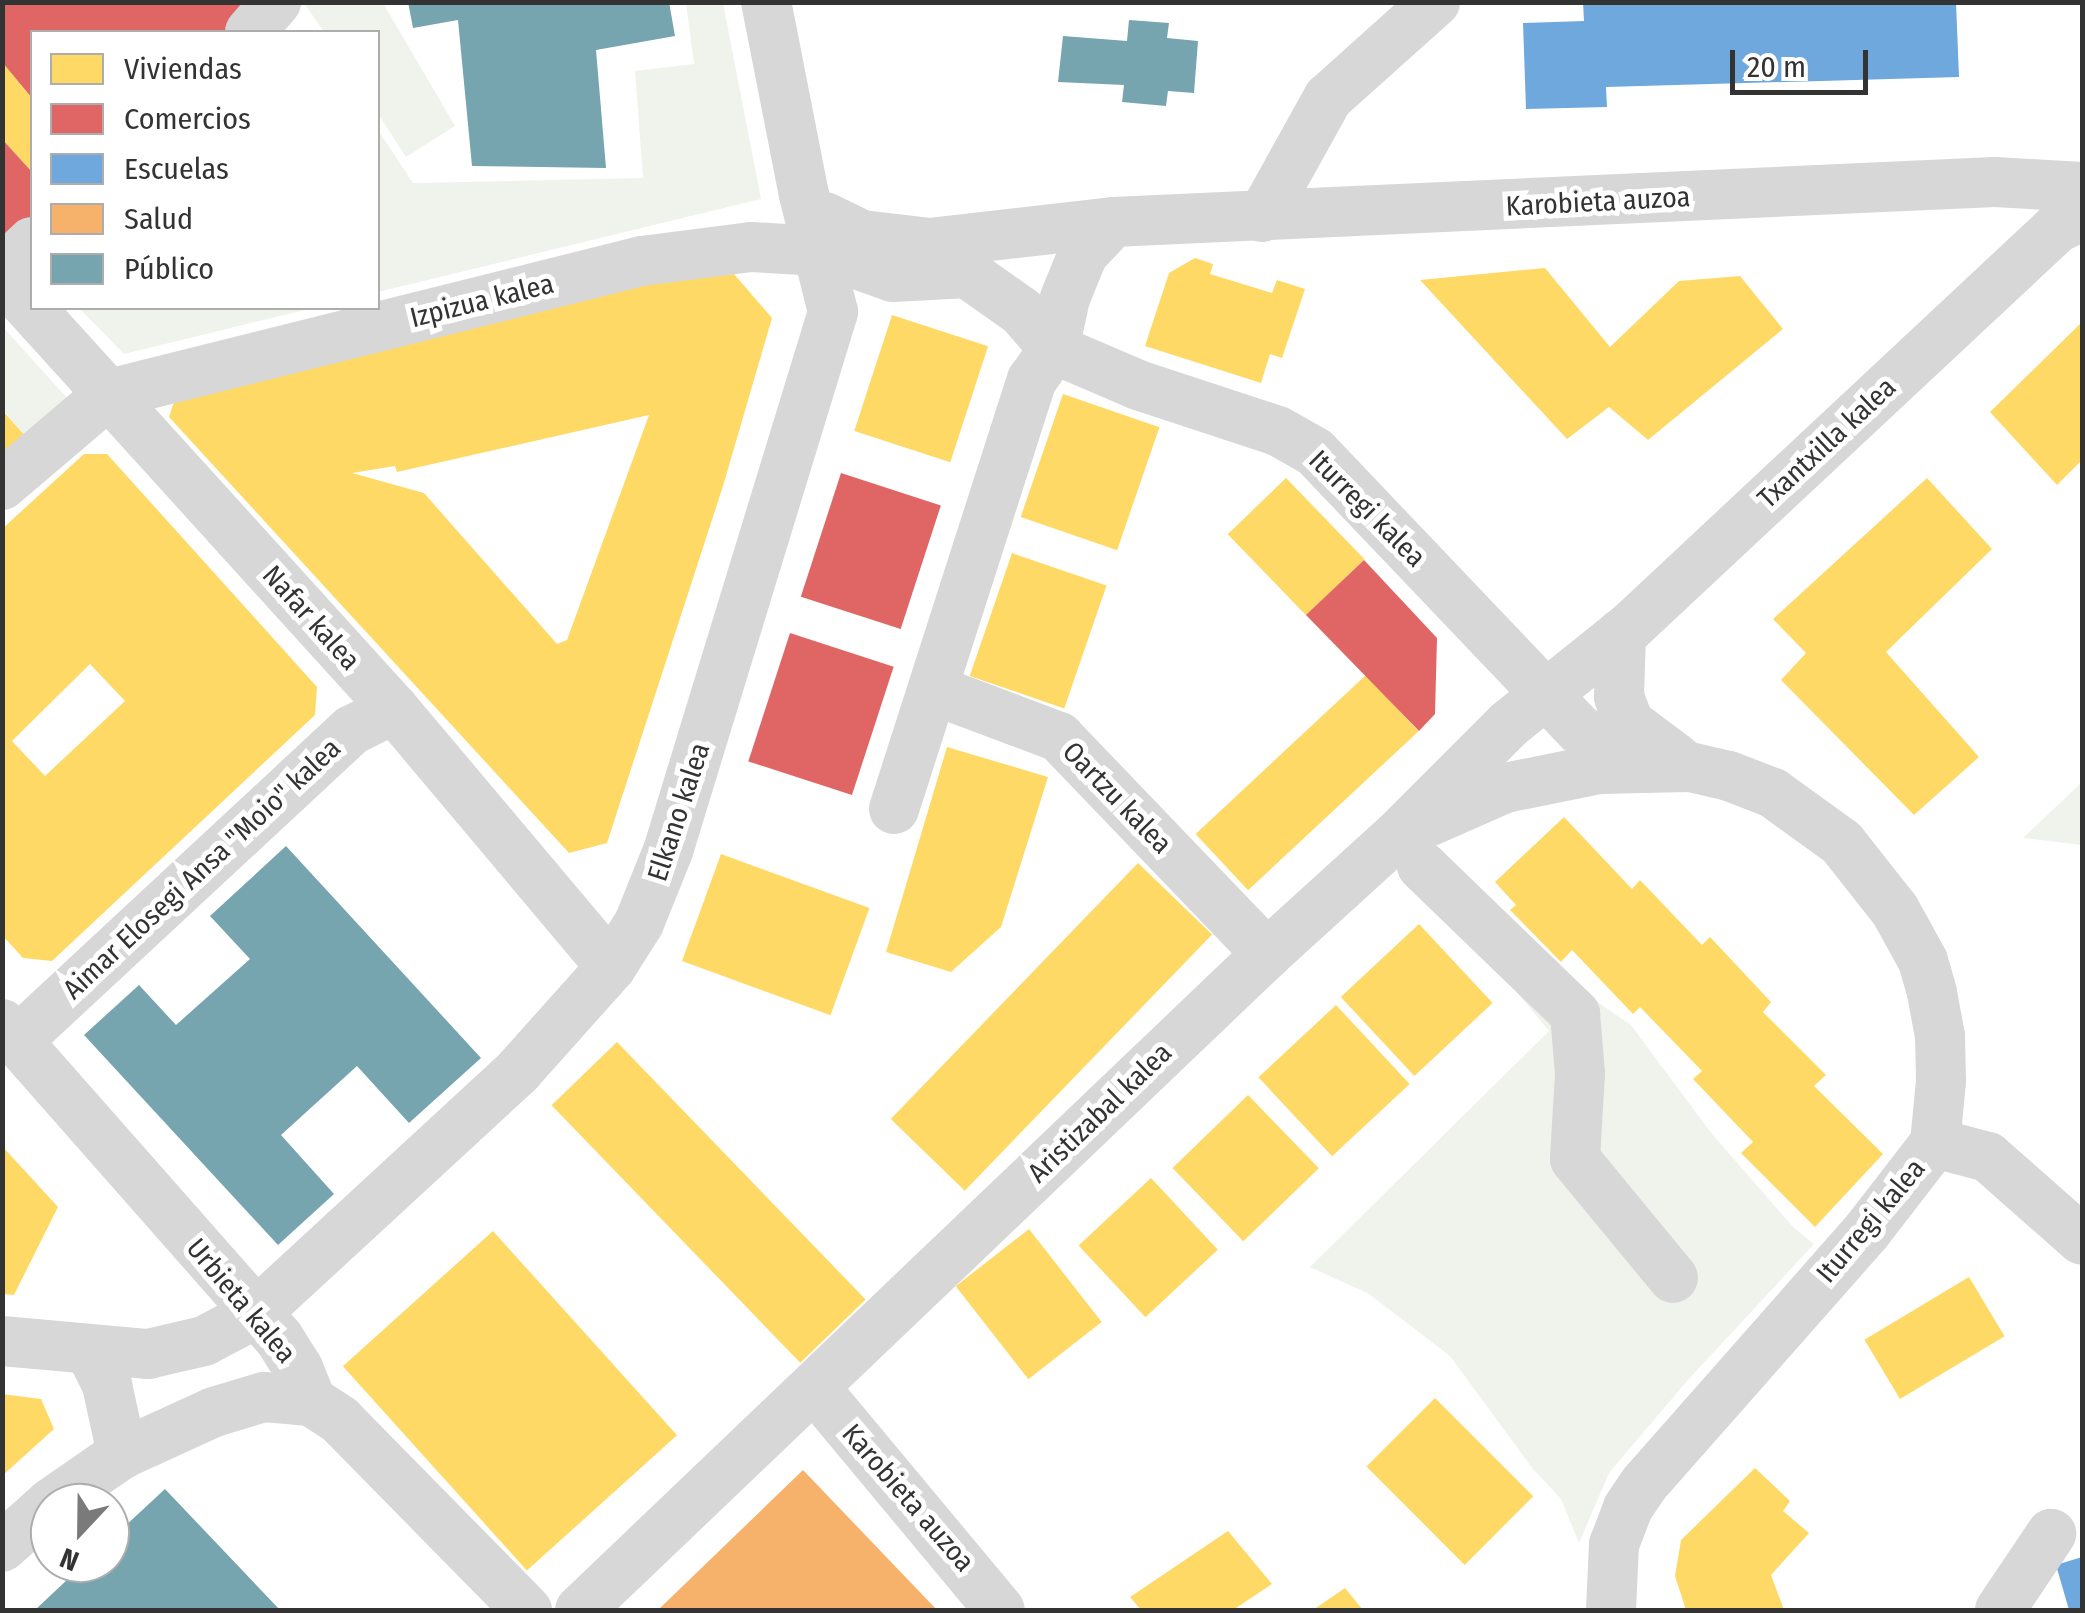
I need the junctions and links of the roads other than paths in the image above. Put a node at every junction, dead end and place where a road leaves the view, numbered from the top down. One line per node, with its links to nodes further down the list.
1 (276, 2): 4 (street)
2 (766, 2): 8 (street, Elkano kalea)
3 (1435, 2): 5 (street)
4 (252, 30)
5 (1304, 137): 9 (street); 11 (street)
6 (1995, 182): 7 (street, Karobieta auzoa); 9 (street, Karobieta auzoa); 16 (street)
7 (2082, 188)
8 (804, 194): 13 (street); 15 (street, Elkano kalea)
9 (1348, 212): 11 (street, Karobieta auzoa)
10 (2082, 216): 16 (street)
11 (1262, 217): 12 (street, Karobieta auzoa)
12 (1113, 222): 13 (street, Karobieta auzoa); 23 (street)
13 (929, 243): 18 (street)
14 (30, 244): 17 (street)
15 (820, 251): 18 (street, Izpizua kalea); 22 (street, Elkano kalea); 24 (street, Izpizua kalea)
16 (2024, 259): 26 (street, Txantxilla kalea)
17 (2, 270)
18 (873, 270): 22 (street); 23 (street, Izpizua kalea)
19 (2, 278): 20 (street, Nafar kalea)
20 (30, 309)
21 (31, 310): 24 (street, Nafar kalea)
22 (833, 312): 34 (street, Elkano kalea)
23 (1054, 350): 27 (street); 28 (street, Iturregi kalea)
24 (108, 394): 25 (street, Izpizua kalea); 29 (street, Nafar kalea)
25 (2, 485)
26 (1626, 630): 28 (street, Aristizabal kalea); 30 (street, Iturregi kalea)
27 (934, 690): 31 (street); 33 (street, Oartzu kalea)
28 (1543, 693): 30 (street, Iturregi kalea); 32 (street, Aristizabal kalea)
29 (394, 710): 34 (street, Nafar kalea); 35 (street, Aimar Elosegi Ansa "Moio" kalea)
30 (1668, 766): 32 (street, Iturregi kalea); 36 (street, Iturregi kalea)
31 (894, 809)
32 (1410, 850): 33 (street, Aristizabal kalea); 38 (street)
33 (1268, 954): 42 (street, Aristizabal kalea)
34 (611, 967): 39 (street, Elkano kalea)
35 (10, 1032): 39 (street, Urbieta kalea)
36 (1935, 1142): 37 (street); 52 (street, Iturregi kalea)
37 (2082, 1240)
38 (1673, 1278)
39 (255, 1314): 41 (street, Elkano kalea); 43 (street, Urbieta kalea)
40 (2, 1341): 41 (street, Elkano kalea)
41 (91, 1352): 44 (street)
42 (814, 1387): 50 (street, Aristizabal kalea); 51 (street, Karobieta auzoa)
43 (311, 1401): 44 (street); 49 (street, Urbieta kalea)
44 (122, 1454): 45 (street)
45 (81, 1483)
46 (30, 1523): 48 (street)
47 (2051, 1534): 53 (street)
48 (2, 1548)
49 (528, 1610)
50 (580, 1610)
51 (1000, 1610)
52 (1611, 1610)
53 (2000, 1610)

